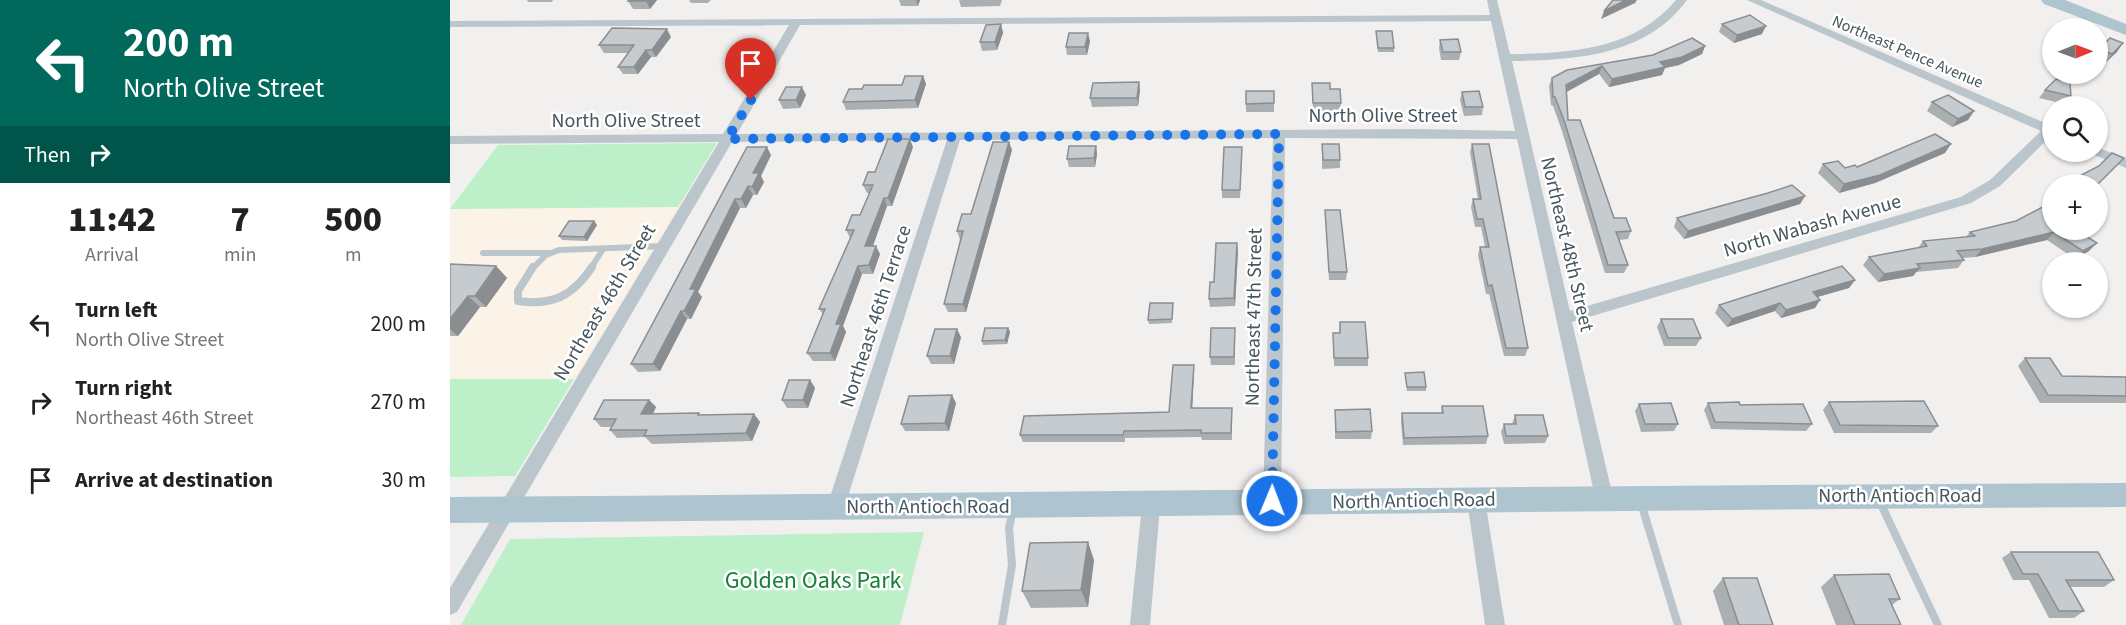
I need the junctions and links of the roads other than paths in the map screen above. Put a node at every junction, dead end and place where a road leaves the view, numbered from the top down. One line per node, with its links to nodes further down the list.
1 (1492, 0): 5 (street, Northeast 48th Street)
2 (1682, 0): 9 (street)
3 (1752, 0): 10 (street, Northeast Pence Avenue)
4 (2050, 0): 8 (main road)
5 (1496, 18): 6 (street); 9 (street, Northeast 48th Street)
6 (797, 21): 7 (street); 14 (street, Northeast 46th Street)
7 (450, 24)
8 (2124, 28)
9 (1506, 58): 12 (street, Northeast 48th Street)
10 (2042, 127)
11 (1279, 134): 12 (street, North Olive Street); 13 (street, North Olive Street); 29 (street, Northeast 47th Street)
12 (1523, 135): 23 (street, Northeast 48th Street)
13 (954, 138): 14 (street, North Olive Street); 31 (street, Northeast 46th Terrace)
14 (727, 139): 16 (street, North Olive Street); 19 (street, Northeast 46th Street)
15 (2042, 139): 23 (street, North Wabash Avenue)
16 (450, 140)
17 (2108, 156): 18 (street)
18 (2126, 164)
19 (664, 246): 20 (lane); 33 (street, Northeast 46th Street)
20 (603, 249): 22 (lane); 22 (lane)
21 (483, 253): 22 (lane)
22 (551, 253)
23 (1565, 318): 26 (street, Northeast 48th Street)
24 (1877, 495): 25 (main road, North Antioch Road); 27 (main road, North Antioch Road); 40 (lane)
25 (2126, 495)
26 (1604, 497): 27 (main road, North Antioch Road); 28 (main road, North Antioch Road)
27 (1640, 497): 39 (lane)
28 (1476, 500): 29 (main road, North Antioch Road); 38 (street)
29 (1272, 501): 30 (main road, North Antioch Road)
30 (1151, 505): 32 (main road, North Antioch Road); 37 (street)
31 (836, 506): 32 (main road, North Antioch Road); 33 (main road, North Antioch Road)
32 (1014, 506): 36 (lane)
33 (507, 509): 34 (main road, North Antioch Road); 35 (street, Northeast 46th Street)
34 (450, 510)
35 (450, 606)
36 (1002, 625)
37 (1140, 625)
38 (1495, 625)
39 (1678, 625)
40 (1938, 625)

